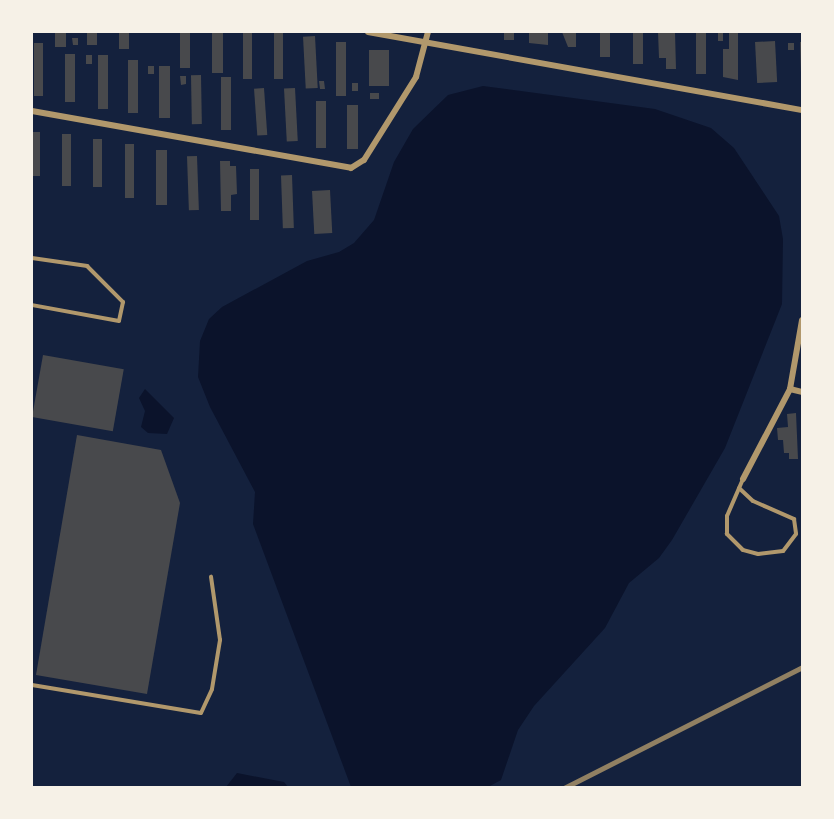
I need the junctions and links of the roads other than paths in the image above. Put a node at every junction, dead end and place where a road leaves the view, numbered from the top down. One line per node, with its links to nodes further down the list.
1 (368, 32): 3 (street)
2 (428, 32): 3 (street)
3 (426, 42): 4 (street); 5 (street)
4 (802, 110)
5 (32, 111)
6 (32, 258): 7 (lane)
7 (32, 305)
8 (802, 320): 9 (street)
9 (790, 389): 10 (street); 11 (street)
10 (802, 392)
11 (743, 479): 12 (lane)
12 (739, 488): 12 (lane)
13 (211, 577): 14 (lane)
14 (32, 685)

